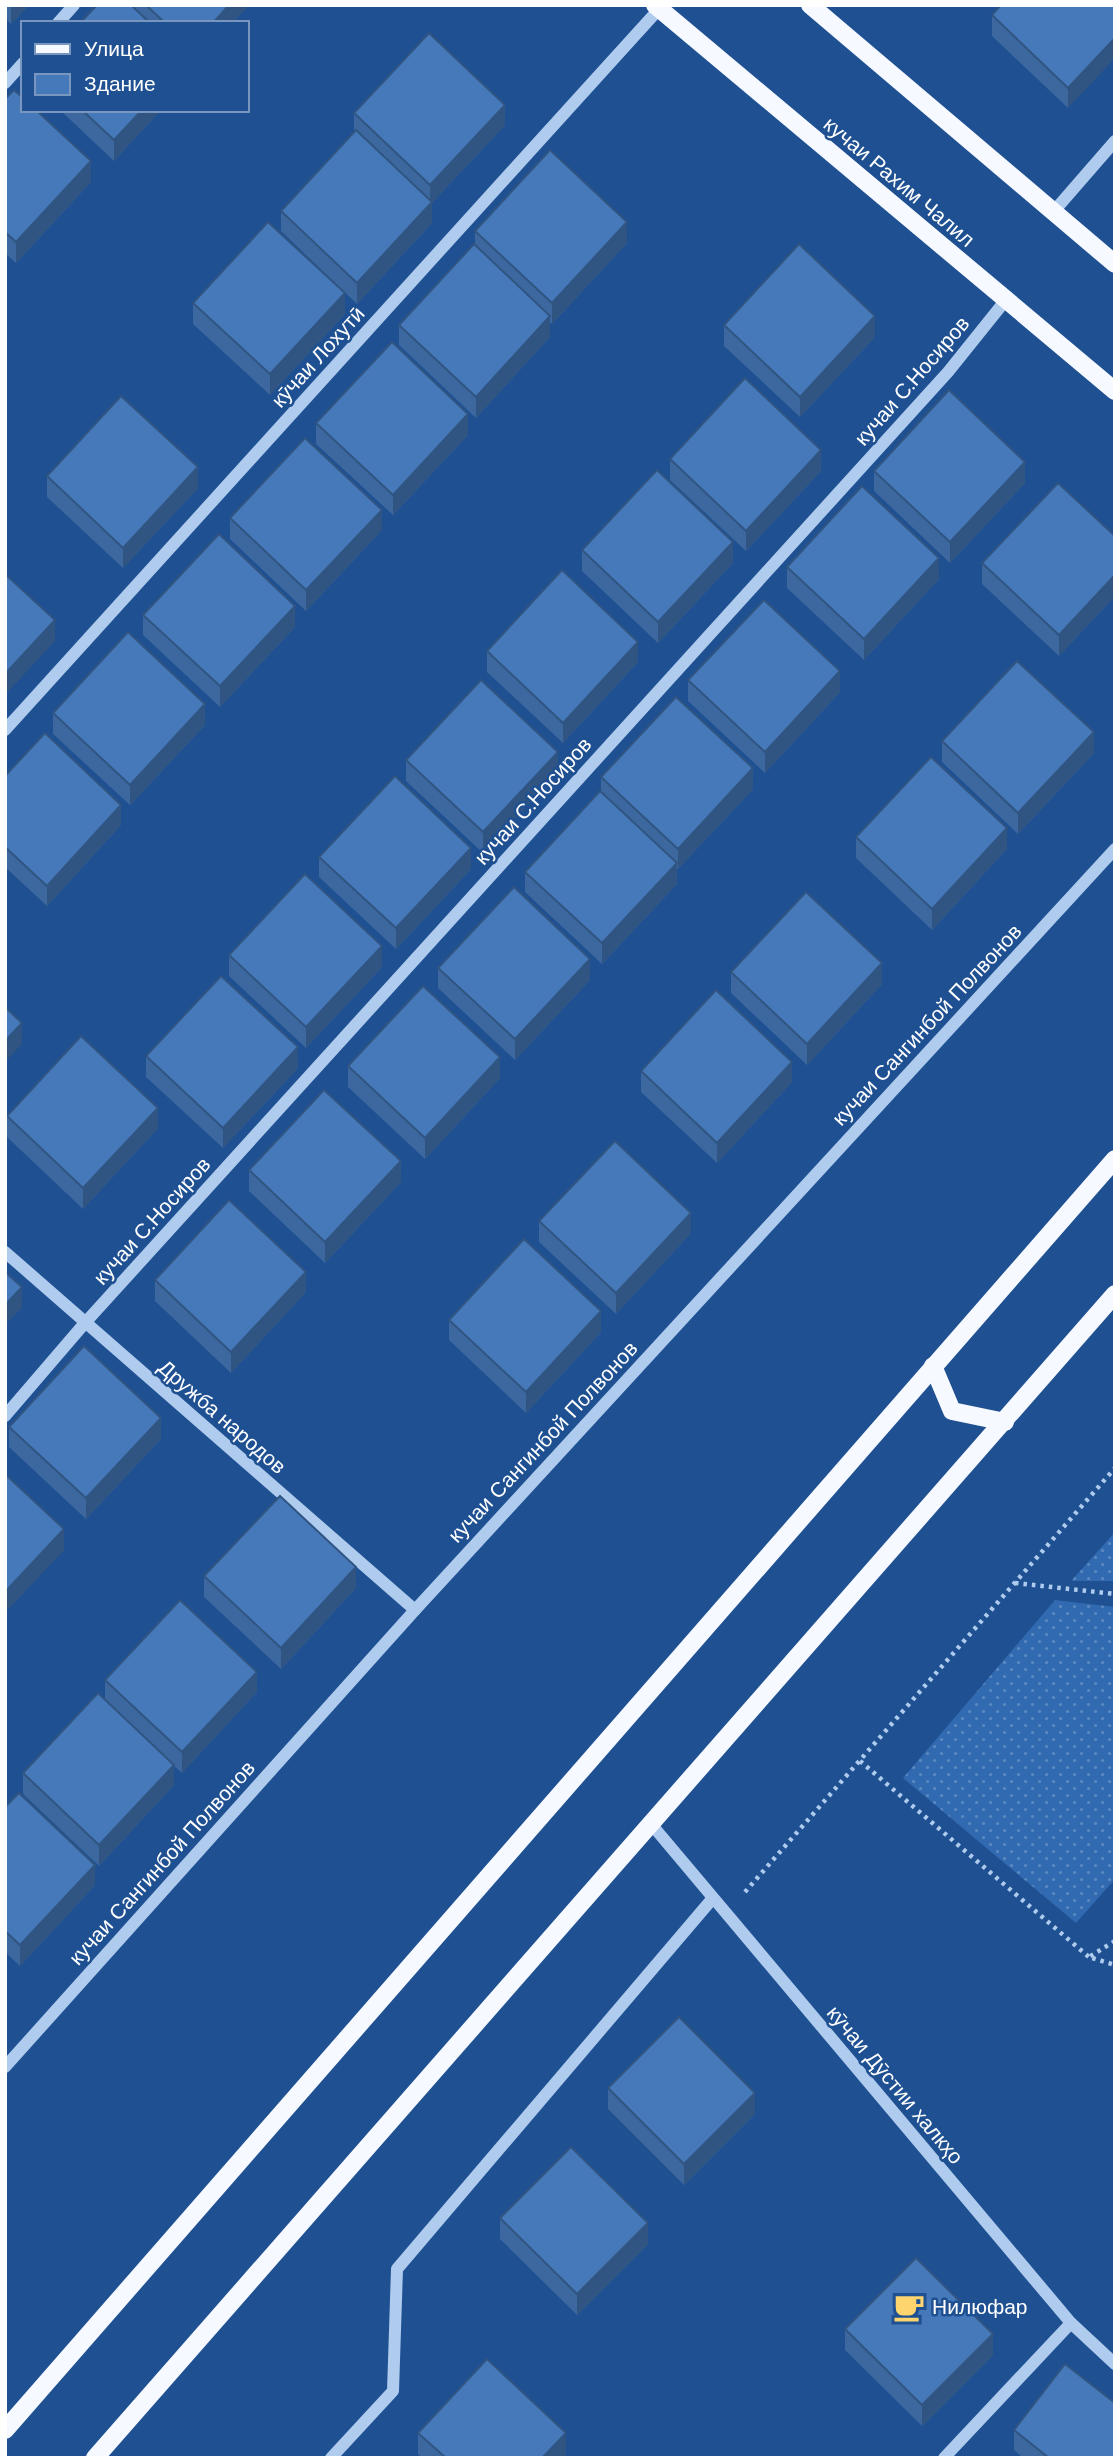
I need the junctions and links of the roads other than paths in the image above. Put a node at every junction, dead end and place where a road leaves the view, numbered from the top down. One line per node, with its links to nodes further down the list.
1 (74, 5): 4 (street)
2 (810, 5): 8 (main road)
3 (657, 7): 10 (main road, кучаи Рахим Чалил); 12 (street, кӯчаи Лохутӣ)
4 (60, 21)
5 (21, 65): 6 (street)
6 (5, 83)
7 (1115, 142): 8 (street)
8 (1055, 209): 9 (main road)
9 (1115, 264)
10 (1005, 301): 11 (main road, кучаи Рахим Чалил); 17 (street, кучаи С.Носиров)
11 (1115, 391)
12 (5, 730)
13 (1115, 849): 21 (street, кучаи Сангинбой Полвонов)
14 (1115, 1159): 18 (main road)
15 (5, 1252): 17 (street, Дружба народов)
16 (1115, 1294): 20 (main road)
17 (85, 1324): 19 (street, кучаи С.Носиров); 21 (street, Дружба народов)
18 (933, 1366): 20 (main road); 27 (main road)
19 (5, 1416)
20 (1006, 1422): 22 (main road)
21 (415, 1610): 24 (street, кучаи Сангинбой Полвонов)
22 (652, 1825): 23 (street, кӯчаи Дӯстии халкҳо); 28 (main road)
23 (713, 1898): 25 (street, кӯчаи Дӯстии халкҳо); 29 (street)
24 (5, 2067)
25 (1071, 2323): 26 (street, кӯчаи Дӯстии халкҳо); 30 (street)
26 (1115, 2364)
27 (5, 2430)
28 (96, 2458)
29 (331, 2458)
30 (944, 2458)

